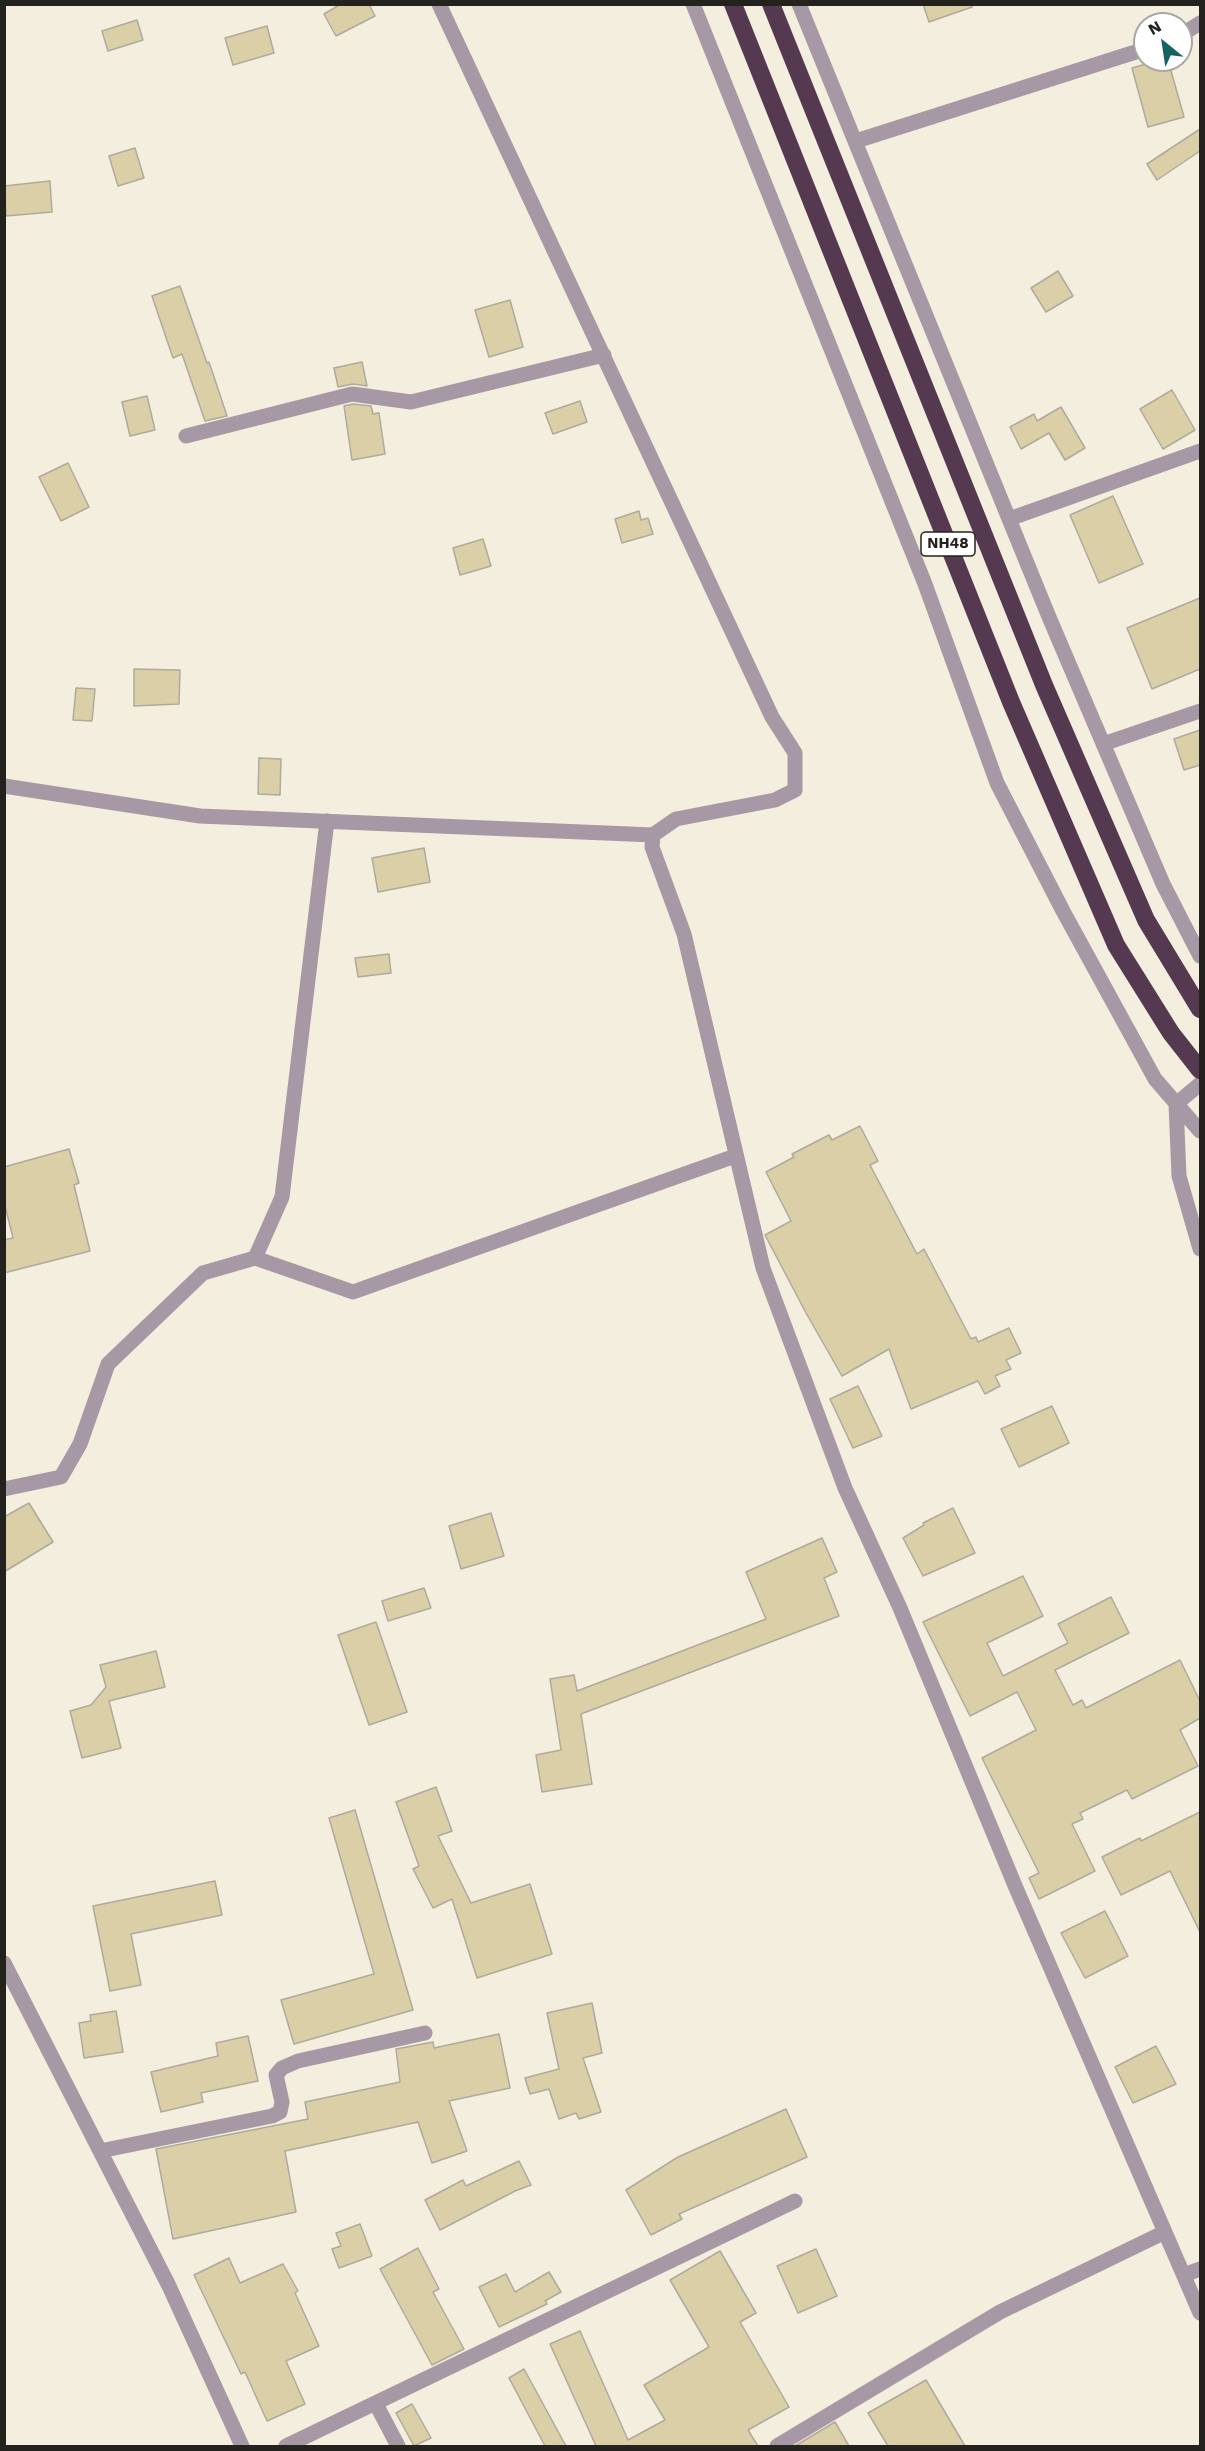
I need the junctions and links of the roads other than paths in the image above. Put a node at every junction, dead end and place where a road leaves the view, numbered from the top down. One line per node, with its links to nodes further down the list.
1 (440, 4): 8 (street)
2 (693, 4): 21 (street)
3 (733, 4): 19 (highway, NH48)
4 (771, 4): 18 (highway, NH48)
5 (799, 4): 7 (street)
6 (1133, 53): 7 (street)
7 (856, 141): 11 (street)
8 (604, 355): 9 (street); 16 (street)
9 (186, 436)
10 (1200, 451): 11 (street)
11 (1009, 519): 13 (street)
12 (1200, 711): 13 (street)
13 (1103, 744): 17 (street)
14 (4, 786): 15 (street)
15 (327, 821): 16 (street); 25 (street)
16 (653, 835): 23 (street)
17 (1200, 956)
18 (1200, 1009)
19 (1199, 1068)
20 (1200, 1084): 21 (street)
21 (1176, 1104): 22 (street); 24 (street)
22 (1200, 1131)
23 (735, 1156): 25 (street); 31 (street)
24 (1200, 1249)
25 (255, 1258): 26 (street)
26 (4, 1488)
27 (4, 1963): 29 (street)
28 (425, 2033): 29 (street)
29 (100, 2151): 36 (street)
30 (795, 2201): 35 (street)
31 (1166, 2232): 33 (street); 39 (street)
32 (1200, 2269): 33 (street)
33 (1184, 2275): 34 (street)
34 (1200, 2313)
35 (376, 2404): 37 (street); 38 (street)
36 (242, 2446)
37 (286, 2446)
38 (398, 2446)
39 (777, 2446)

